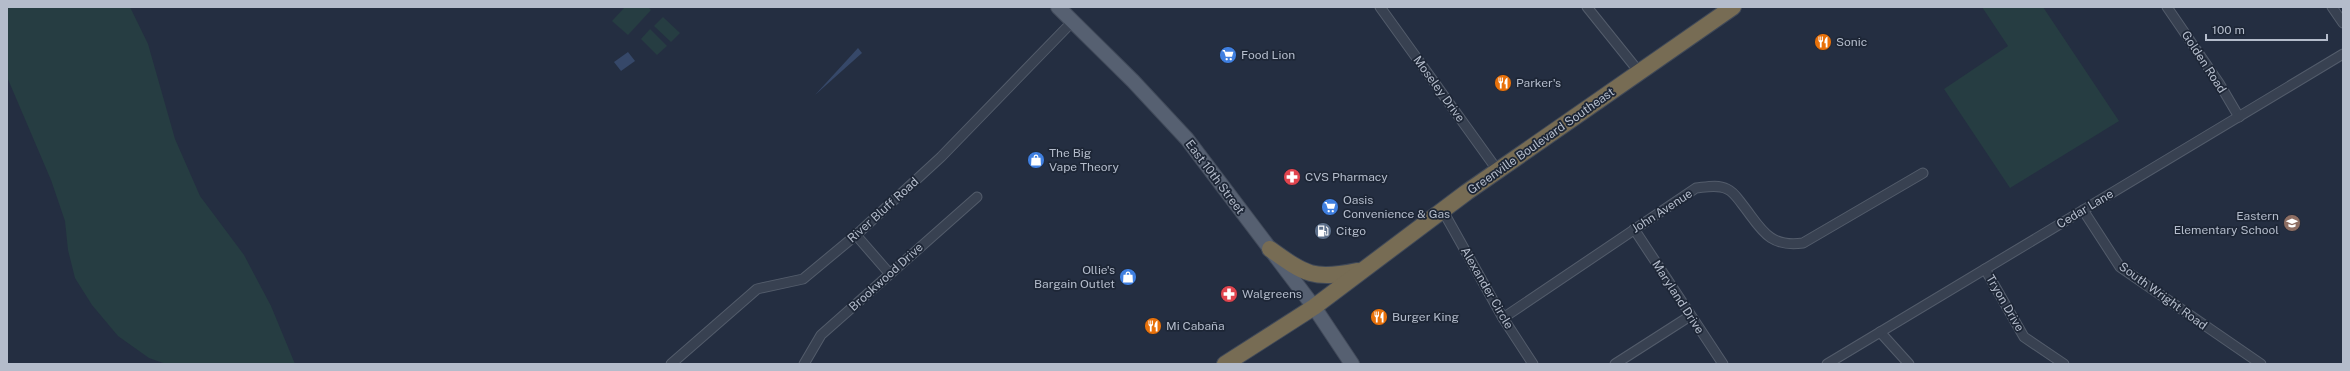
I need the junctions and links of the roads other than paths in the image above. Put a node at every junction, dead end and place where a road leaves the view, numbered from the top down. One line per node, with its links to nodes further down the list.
1 (1058, 7): 7 (main road, East 10th Street)
2 (1380, 7): 12 (street, Moseley Drive)
3 (1587, 7): 10 (street)
4 (1733, 7): 10 (highway, Greenville Boulevard Southeast)
5 (2167, 7): 11 (street, Golden Road)
6 (2332, 7): 8 (street)
7 (1073, 21): 18 (street, River Bluff Road); 19 (main road, East 10th Street)
8 (2343, 23)
9 (2343, 54): 11 (street, Cedar Lane)
10 (1640, 72): 12 (highway, Greenville Boulevard Southeast)
11 (2239, 117): 15 (street, Cedar Lane)
12 (1498, 171): 16 (highway, Greenville Boulevard Southeast)
13 (1923, 173): 17 (street, John Avenue)
14 (976, 197): 22 (street, Brookwood Drive)
15 (2083, 210): 20 (street, Cedar Lane); 37 (street, South Wright Road)
16 (1442, 211): 21 (highway, Greenville Boulevard Southeast); 25 (street, Alexander Circle)
17 (1634, 229): 24 (street, Maryland Drive); 25 (street, John Avenue)
18 (856, 235): 22 (street); 27 (street, River Bluff Road)
19 (1270, 250): 21 (highway); 23 (main road, East 10th Street)
20 (1985, 269): 26 (street, Cedar Lane); 36 (street, Tryon Drive)
21 (1362, 270): 23 (highway, Greenville Boulevard Southeast)
22 (889, 273): 28 (street, Brookwood Drive)
23 (1314, 307): 29 (highway, Greenville Boulevard Southeast); 30 (main road, East 10th Street)
24 (1690, 316): 32 (street); 33 (street, Maryland Drive)
25 (1503, 318): 31 (street, Alexander Circle)
26 (1880, 332): 34 (street, Cedar Lane); 35 (street)
27 (671, 364)
28 (804, 364)
29 (1225, 364)
30 (1352, 364)
31 (1533, 364)
32 (1615, 364)
33 (1723, 364)
34 (1827, 364)
35 (1909, 364)
36 (2064, 364)
37 (2261, 364)

